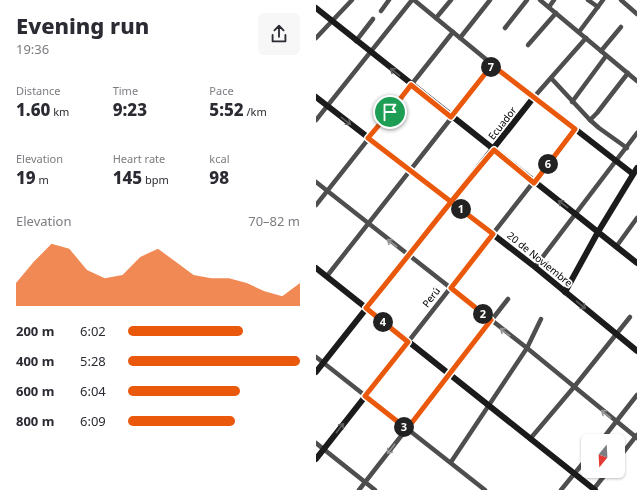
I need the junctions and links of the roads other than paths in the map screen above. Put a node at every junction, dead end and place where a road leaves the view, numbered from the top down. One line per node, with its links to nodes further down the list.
1 (352, 0): 20 (street)
2 (389, 0): 15 (street)
3 (413, 0): 18 (street); 30 (street)
4 (451, 0): 18 (street)
5 (490, 0): 26 (street)
6 (527, 0): 22 (street)
7 (540, 0): 12 (street)
8 (554, 0): 12 (street)
9 (588, 0): 13 (street)
10 (603, 0): 13 (street)
11 (621, 0): 17 (street)
12 (549, 7): 16 (street)
13 (598, 7): 24 (street)
14 (316, 8): 20 (street)
15 (381, 11)
16 (556, 13): 24 (street); 29 (street)
17 (637, 14)
18 (436, 18): 23 (street)
19 (373, 19): 28 (street)
20 (332, 21): 25 (street); 28 (street)
21 (621, 27): 31 (street)
22 (505, 28)
23 (453, 32): 26 (street); 37 (street)
24 (579, 32): 27 (street)
25 (316, 38)
26 (460, 38): 33 (street)
27 (586, 38): 31 (street); 35 (street, Ecuador)
28 (356, 41): 30 (street)
29 (528, 45)
30 (369, 51): 37 (street, one-way to 30); 41 (street)
31 (601, 51): 32 (street)
32 (606, 56): 34 (street); 40 (street)
33 (492, 65): 39 (street); 42 (street)
34 (628, 73): 36 (street); 44 (street)
35 (551, 78): 39 (street, Ecuador); 40 (street)
36 (637, 81)
37 (411, 85): 42 (street); 47 (street)
38 (316, 97): 41 (street, 20 de Noviembre)
39 (534, 97): 45 (street); 49 (street, Ecuador)
40 (572, 102): 44 (street)
41 (327, 106): 43 (street); 47 (street, 20 de Noviembre, one-way to 47)
42 (451, 117): 49 (street); 52 (street)
43 (316, 120)
44 (590, 120): 48 (street)
45 (575, 129): 50 (street); 55 (street, Perú)
46 (637, 133): 48 (street)
47 (368, 138): 52 (street, 20 de Noviembre); 56 (street)
48 (627, 148): 50 (street)
49 (494, 150): 55 (street); 57 (street, Ecuador)
50 (616, 161): 53 (street); 59 (street)
51 (637, 168): 53 (street)
52 (410, 171): 57 (street, 20 de Noviembre); 61 (street)
53 (635, 176): 62 (street)
54 (316, 182): 56 (street)
55 (534, 183): 59 (street, one-way to 55); 63 (street, Perú)
56 (327, 191): 58 (street); 61 (street)
57 (452, 202): 63 (street, 20 de Noviembre); 65 (street, Ecuador)
58 (316, 205)
59 (576, 214): 62 (street); 67 (street)
60 (637, 218): 64 (street)
61 (368, 224): 65 (street, one-way to 61); 69 (street)
62 (598, 232): 64 (street); 71 (street)
63 (493, 234): 67 (street, 20 de Noviembre); 70 (street, Perú)
64 (616, 246): 66 (street)
65 (409, 255): 70 (street); 73 (street, Ecuador)
66 (637, 263)
67 (535, 267): 71 (street, 20 de Noviembre)
68 (316, 268): 69 (street)
69 (326, 276): 73 (street)
70 (451, 288): 76 (street); 78 (street, Perú)
71 (565, 292): 77 (street, 20 de Noviembre, one-way to 77)
72 (508, 299): 76 (street)
73 (366, 308): 78 (street); 82 (street, Ecuador)
74 (630, 317): 77 (street)
75 (541, 319): 79 (street)
76 (491, 320): 79 (street, one-way to 76); 84 (street)
77 (616, 334): 80 (street, 20 de Noviembre); 85 (street)
78 (408, 342): 84 (street); 87 (street, Perú)
79 (527, 348): 85 (street); 88 (street)
80 (637, 351)
81 (316, 357): 82 (street)
82 (323, 363): 83 (street, Ecuador); 87 (street)
83 (316, 372)
84 (449, 374): 88 (street); 90 (street)
85 (574, 388): 89 (street, one-way to 85); 93 (street)
86 (637, 395): 89 (street)
87 (365, 396): 90 (street); 95 (street, Perú, one-way to 87)
88 (488, 406): 93 (street); 98 (street)
89 (616, 422): 91 (street); 92 (street)
90 (407, 429): 98 (street); 102 (street, one-way to 102)
91 (607, 434)
92 (636, 436): 96 (street)
93 (530, 439): 100 (street)
94 (316, 443): 95 (street)
95 (324, 449): 97 (street, Perú); 102 (street)
96 (625, 450)
97 (316, 459)
98 (451, 462): 105 (street)
99 (581, 465): 100 (street)
100 (574, 473): 106 (street); 107 (street)
101 (603, 478): 107 (street)
102 (365, 482): 103 (street); 104 (street)
103 (359, 490)
104 (375, 490)
105 (485, 490)
106 (561, 490)
107 (594, 490)

